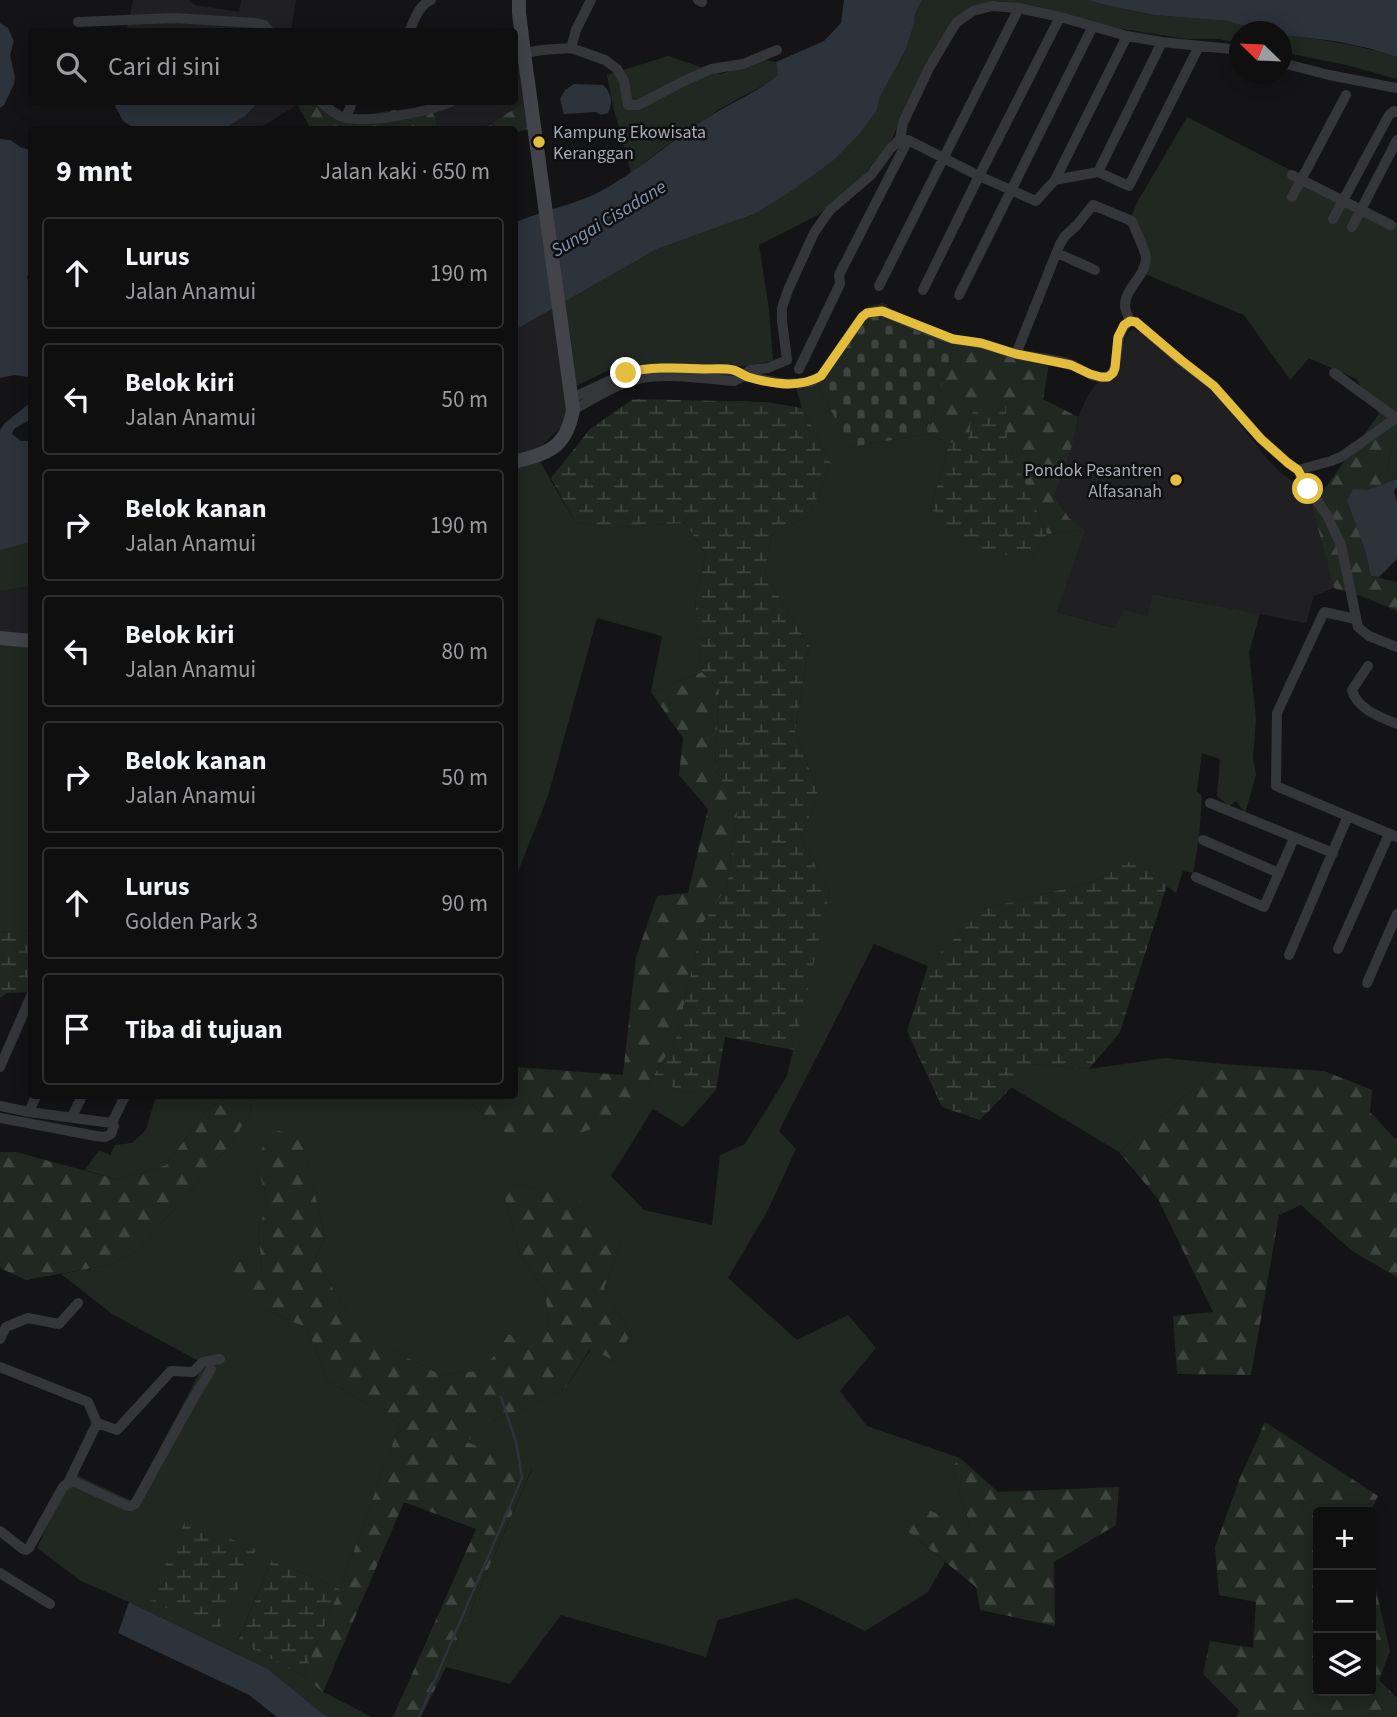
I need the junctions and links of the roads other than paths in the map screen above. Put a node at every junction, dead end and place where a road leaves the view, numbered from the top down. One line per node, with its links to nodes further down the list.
1 (431, 0): 9 (street)
2 (519, 0): 16 (main road)
3 (591, 0): 13 (street)
4 (1019, 8): 5 (street); 25 (street); 27 (street)
5 (1059, 17): 7 (street); 29 (street)
6 (78, 22): 8 (street)
7 (1093, 26): 10 (street); 32 (street)
8 (267, 28)
9 (411, 28)
10 (1127, 36): 11 (street); 31 (street)
11 (1162, 42): 12 (street); 28 (street)
12 (1199, 46): 14 (street); 28 (street)
13 (571, 48): 15 (street); 16 (street)
14 (1229, 49)
15 (777, 50)
16 (519, 57): 49 (main road)
17 (1292, 65): 18 (street)
18 (1397, 88)
19 (1346, 95): 30 (street)
20 (324, 105): 24 (street)
21 (351, 105): 24 (street)
22 (444, 105): 24 (street)
23 (1397, 112): 34 (street)
24 (346, 118)
25 (904, 140): 27 (street); 46 (street); 48 (street)
26 (1397, 140): 35 (street)
27 (944, 158): 29 (street); 41 (street)
28 (1098, 172): 31 (street)
29 (979, 176): 32 (street); 42 (street)
30 (1297, 177): 33 (street); 34 (street)
31 (1055, 180): 32 (street)
32 (1012, 190): 43 (street)
33 (1292, 197)
34 (1343, 201): 35 (street); 36 (street)
35 (1361, 210): 37 (street); 38 (street)
36 (1333, 219)
37 (1391, 225)
38 (1352, 228)
39 (1057, 253): 40 (street); 44 (street); 45 (street)
40 (1095, 270)
41 (879, 286)
42 (923, 290)
43 (960, 295)
44 (1130, 321): 45 (street); 51 (street)
45 (1016, 354): 48 (street)
46 (799, 369)
47 (1334, 373): 51 (street)
48 (744, 376): 49 (street)
49 (572, 399): 50 (main road)
50 (518, 461)
51 (1298, 470): 52 (street)
52 (1355, 619): 55 (street); 59 (street)
53 (0, 638): 54 (main road)
54 (28, 641)
55 (1397, 647)
56 (1368, 666): 57 (street)
57 (1397, 724)
58 (1210, 803): 61 (street)
59 (1348, 816): 60 (street); 63 (street)
60 (1393, 835): 67 (street)
61 (1294, 838): 63 (street); 64 (street)
62 (1203, 840): 64 (street)
63 (1332, 853): 68 (street)
64 (1279, 873): 65 (street)
65 (1196, 877)
66 (1397, 914): 69 (street)
67 (1338, 949)
68 (1289, 955)
69 (1367, 983)
70 (28, 1003): 71 (street)
71 (0, 1068)
72 (35, 1099): 76 (street)
73 (81, 1099): 77 (street)
74 (124, 1099): 79 (street)
75 (0, 1106): 76 (street)
76 (29, 1112): 77 (street)
77 (72, 1117): 79 (street)
78 (0, 1118): 79 (street)
79 (112, 1123)
80 (78, 1303): 81 (street)
81 (0, 1339)
82 (220, 1359): 85 (street)
83 (0, 1367): 85 (street)
84 (211, 1369): 86 (street)
85 (97, 1423): 86 (street)
86 (68, 1483): 87 (street)
87 (0, 1531)
88 (0, 1573): 89 (street)
89 (50, 1604)

